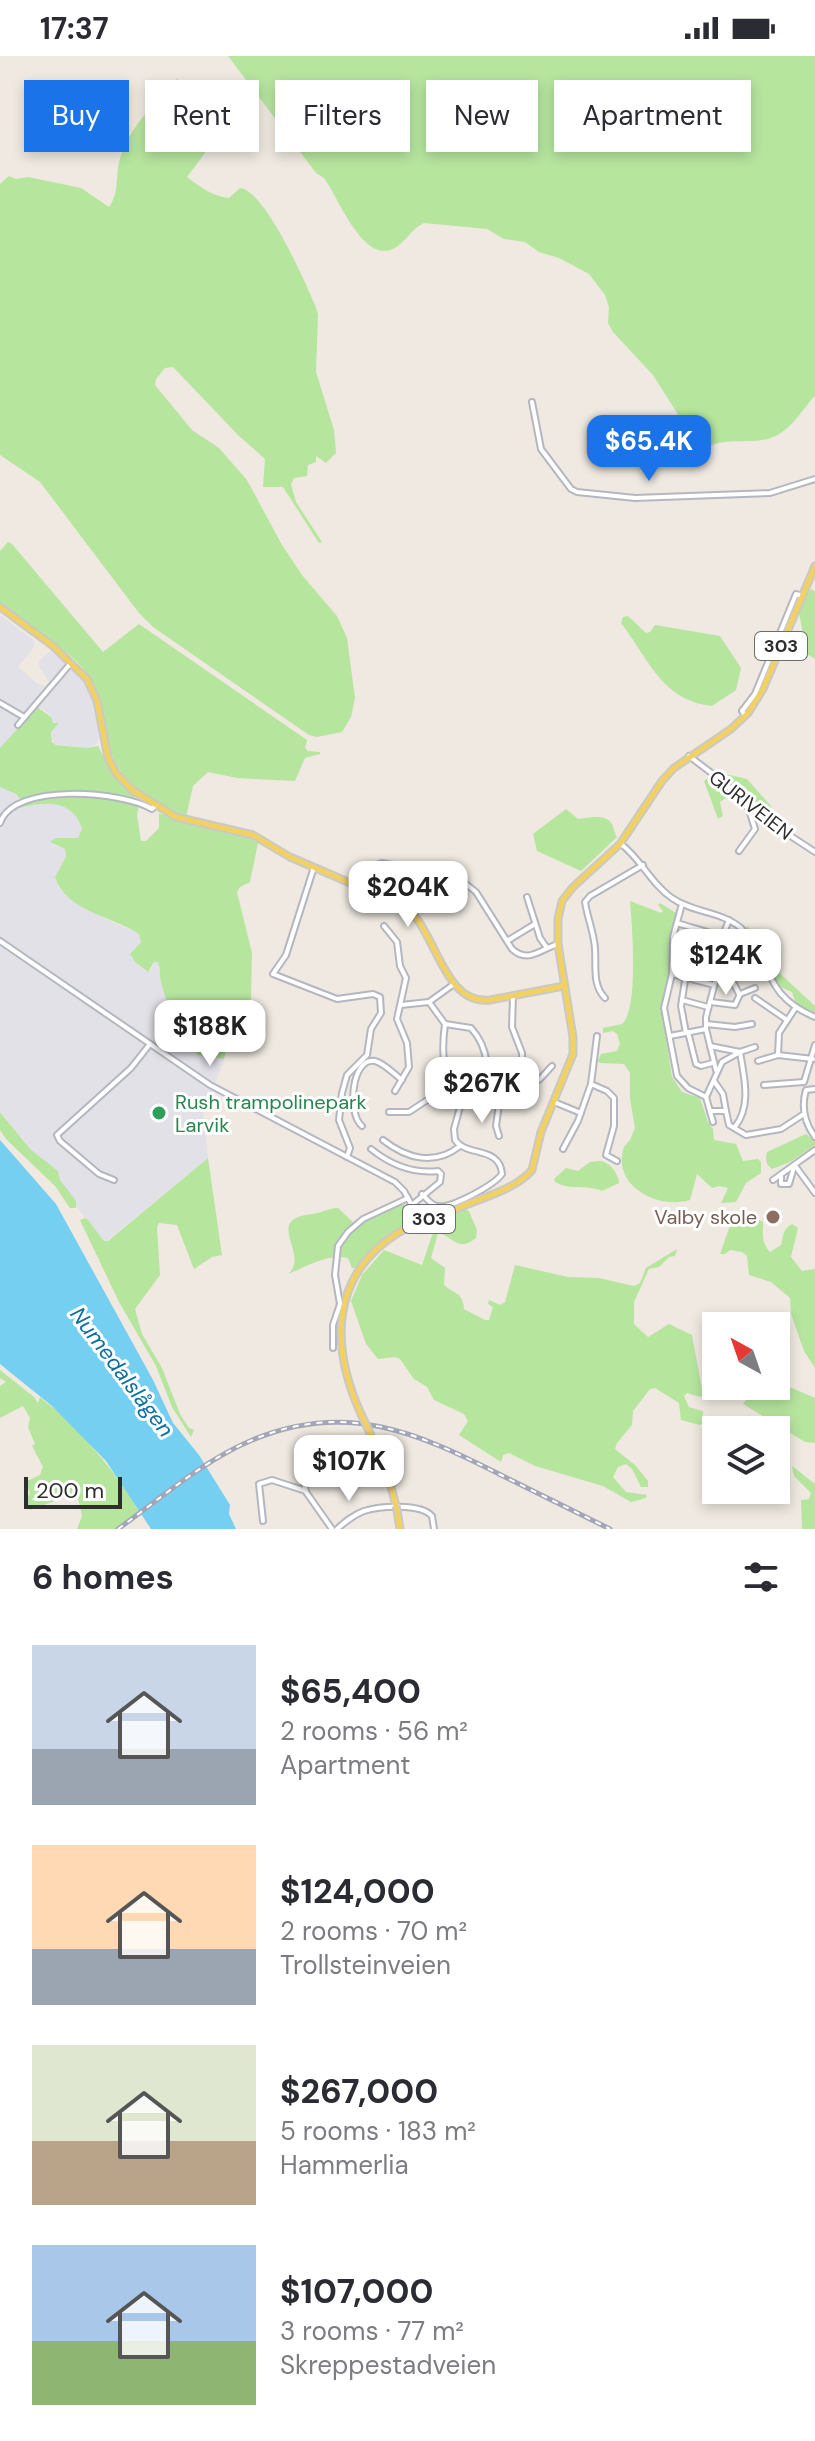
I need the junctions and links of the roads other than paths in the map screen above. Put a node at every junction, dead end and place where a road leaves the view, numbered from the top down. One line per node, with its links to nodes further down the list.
1 (532, 402): 2 (street)
2 (815, 479)
3 (815, 566): 9 (main road, 303)
4 (0, 607): 5 (main road)
5 (71, 662): 7 (street); 10 (main road)
6 (0, 703): 7 (street)
7 (24, 717): 8 (street)
8 (18, 725)
9 (689, 756): 11 (street, GURIVEIEN); 13 (main road, 303)
10 (156, 805): 12 (street); 17 (main road)
11 (748, 808): 14 (street); 15 (street, GURIVEIEN)
12 (0, 823)
13 (620, 844): 16 (street); 29 (main road, 303)
14 (739, 851)
15 (815, 852)
16 (643, 865): 20 (street); 46 (street)
17 (314, 867): 18 (main road); 100 (street)
18 (353, 883): 28 (street); 41 (main road)
19 (527, 897): 23 (street)
20 (682, 904): 21 (street); 22 (street)
21 (729, 920): 26 (street); 37 (street)
22 (677, 923): 25 (street); 32 (street)
23 (535, 924): 28 (street); 31 (street)
24 (384, 926): 50 (street)
25 (694, 929): 26 (street); 35 (street)
26 (722, 936): 30 (street); 34 (street)
27 (0, 941): 61 (street)
28 (507, 941): 31 (street)
29 (558, 944): 31 (street); 42 (main road, 303)
30 (718, 947): 36 (street); 37 (street)
31 (547, 948)
32 (674, 955): 33 (street); 38 (street)
33 (689, 955): 35 (street); 39 (street)
34 (740, 955)
35 (701, 956): 36 (street)
36 (715, 959): 40 (street)
37 (764, 967): 52 (street)
38 (672, 974): 39 (street); 60 (street)
39 (687, 978): 40 (street); 48 (street)
40 (715, 982): 44 (street); 51 (street)
41 (454, 984): 45 (main road); 49 (street)
42 (564, 986): 45 (main road); 83 (main road, 303)
43 (755, 988): 44 (street)
44 (740, 994): 51 (street)
45 (513, 996): 77 (street)
46 (605, 998)
47 (755, 998): 54 (street)
48 (682, 1000): 51 (street); 58 (street)
49 (429, 1002): 50 (street); 55 (street)
50 (401, 1005): 72 (street)
51 (709, 1005): 57 (street)
52 (796, 1007): 53 (street); 54 (street)
53 (815, 1017)
54 (787, 1020): 66 (street)
55 (445, 1024): 75 (street); 82 (street)
56 (752, 1024): 57 (street)
57 (706, 1027): 58 (street); 63 (street)
58 (687, 1033): 60 (street); 69 (street)
59 (597, 1036): 74 (street)
60 (670, 1036): 81 (street)
61 (150, 1044): 100 (street); 104 (street)
62 (815, 1045): 67 (street)
63 (710, 1046): 65 (street); 69 (street)
64 (755, 1047): 65 (street)
65 (740, 1052): 71 (street); 92 (street)
66 (778, 1055): 67 (street); 68 (street)
67 (813, 1059): 76 (street)
68 (758, 1061)
69 (713, 1063): 71 (street)
70 (552, 1066): 77 (street)
71 (717, 1073): 73 (street)
72 (402, 1080): 79 (street); 91 (street)
73 (714, 1081): 81 (street); 86 (street)
74 (591, 1084): 88 (street); 101 (street)
75 (450, 1085): 80 (street); 87 (street)
76 (764, 1085)
77 (523, 1088): 84 (street)
78 (815, 1089): 89 (street)
79 (395, 1091)
80 (463, 1096): 82 (street); 96 (street)
81 (706, 1097): 85 (street)
82 (484, 1101): 84 (street)
83 (553, 1102): 88 (street); 110 (main road, 303)
84 (499, 1104): 93 (street)
85 (710, 1111): 86 (street); 90 (street)
86 (726, 1111): 92 (street)
87 (389, 1112)
88 (581, 1113): 98 (street)
89 (804, 1114): 92 (street); 94 (street)
90 (713, 1122)
91 (362, 1126)
92 (735, 1127)
93 (499, 1136)
94 (815, 1137)
95 (383, 1140): 96 (street)
96 (460, 1146): 107 (street)
97 (371, 1149): 107 (street)
98 (563, 1149)
99 (814, 1153): 102 (street)
100 (347, 1157): 108 (street)
101 (617, 1161)
102 (794, 1165): 103 (street); 103 (street); 106 (street)
103 (782, 1174): 105 (street)
104 (114, 1180)
105 (773, 1180)
106 (815, 1193)
107 (423, 1195): 109 (street)
108 (408, 1198): 109 (street); 111 (street)
109 (413, 1204): 110 (street)
110 (421, 1222): 115 (main road, 303, bridge)
111 (333, 1348)
112 (303, 1478): 113 (street)
113 (306, 1491): 114 (street); 116 (street)
114 (263, 1521)
115 (398, 1527)
116 (334, 1529): 117 (street)
117 (434, 1529)

